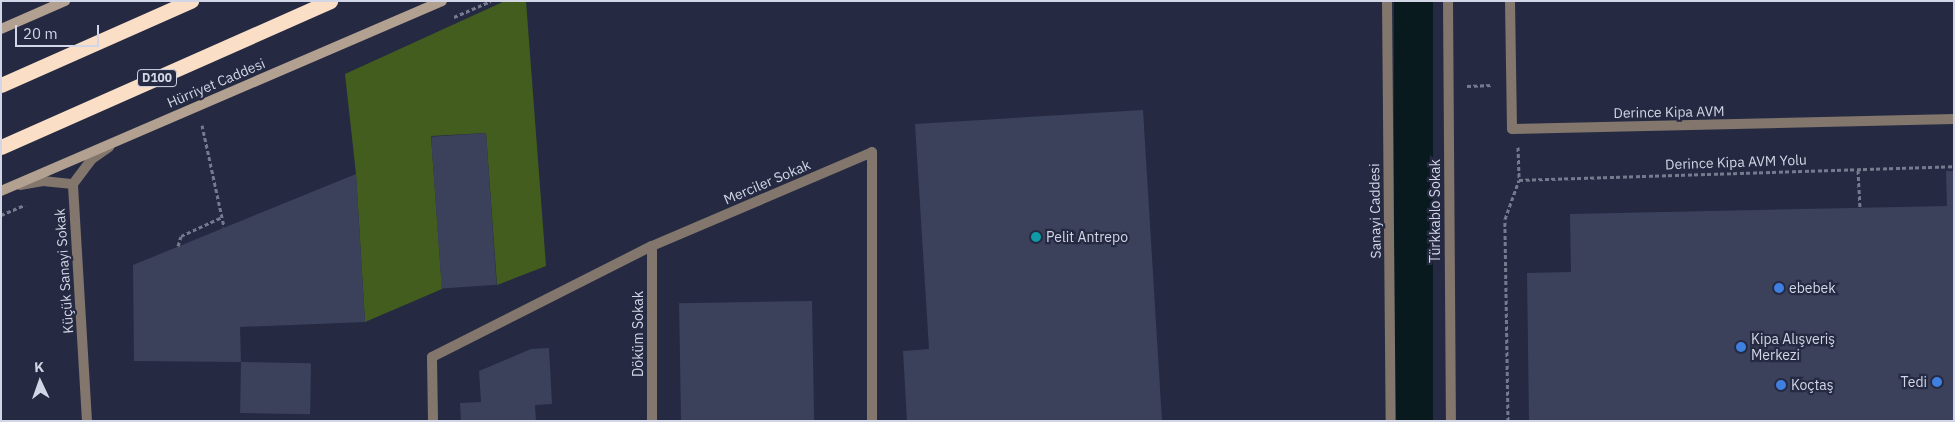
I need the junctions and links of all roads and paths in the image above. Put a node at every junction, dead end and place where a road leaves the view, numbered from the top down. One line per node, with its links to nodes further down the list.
1 (65, 1): 8 (main road)
2 (191, 1): 10 (highway)
3 (330, 1): 16 (highway, D100)
4 (442, 1): 15 (main road, Hürriyet Caddesi)
5 (1387, 1): 32 (street, Sanayi Caddesi)
6 (1448, 1): 33 (street, Türkkablo Sokak)
7 (1510, 1): 9 (street)
8 (1, 29)
9 (1512, 84): 11 (path); 14 (street)
10 (1, 85)
11 (1459, 87)
12 (1954, 119): 14 (street, Derince Kipa AVM)
13 (202, 125): 24 (path)
14 (1518, 130): 19 (path)
15 (118, 140): 20 (street); 21 (main road, Hürriyet Caddesi)
16 (1, 147)
17 (1954, 166): 18 (path, Derince Kipa AVM Yolu)
18 (1858, 170): 19 (path, Derince Kipa AVM Yolu); 23 (path)
19 (1519, 180): 34 (path)
20 (73, 184): 21 (street); 28 (street, Küçük Sanayi Sokak)
21 (12, 186): 22 (main road, Hürriyet Caddesi)
22 (1, 191)
23 (1860, 208)
24 (222, 217): 25 (path); 26 (path)
25 (224, 227)
26 (178, 246)
27 (652, 246): 29 (street, Merciler Sokak); 30 (street, Döküm Sokak); 31 (street, Merciler Sokak)
28 (87, 421)
29 (433, 421)
30 (652, 421)
31 (872, 421)
32 (1391, 421)
33 (1451, 421)
34 (1508, 421)

